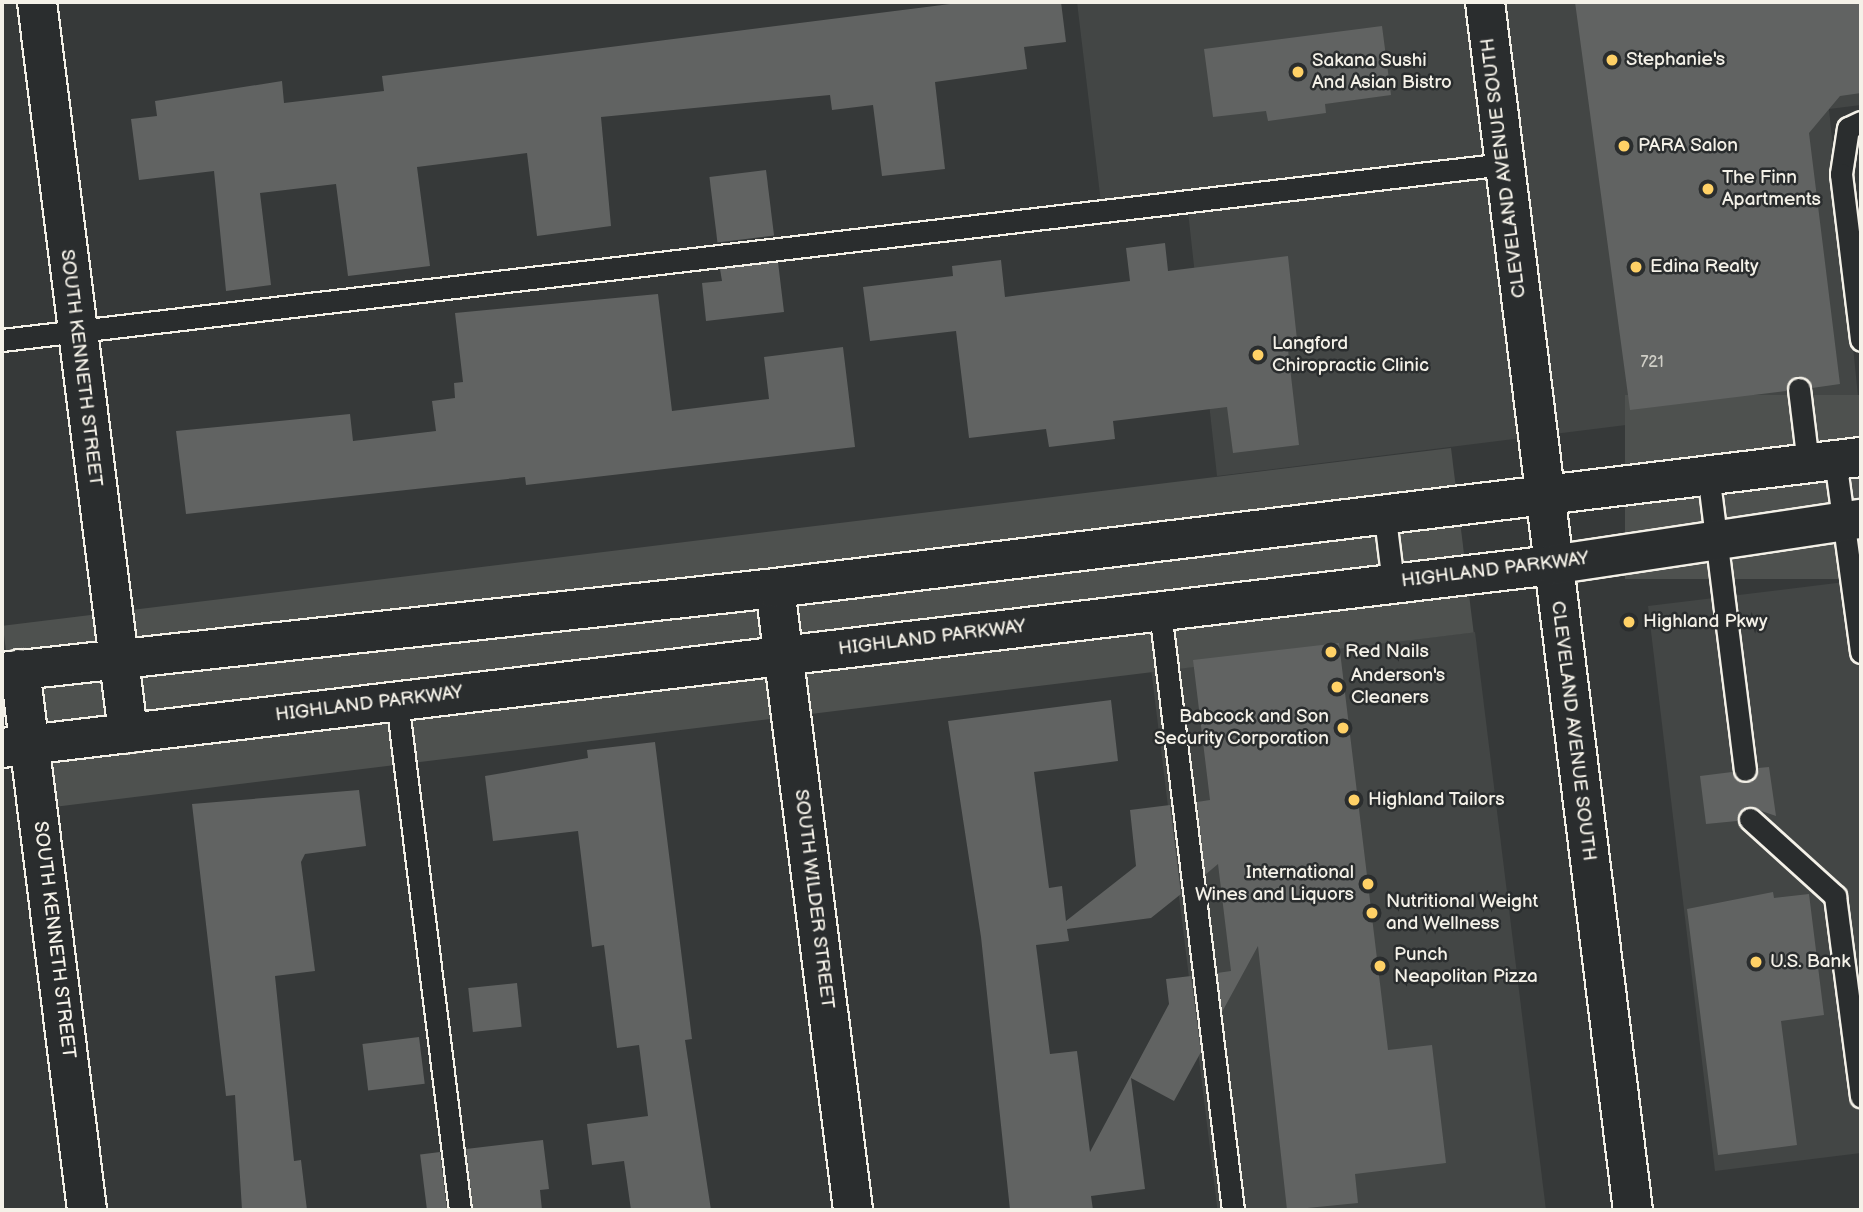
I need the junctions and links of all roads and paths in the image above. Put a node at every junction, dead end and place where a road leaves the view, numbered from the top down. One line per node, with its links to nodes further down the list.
1 (37, 2): 5 (street, SOUTH KENNETH STREET)
2 (1485, 2): 4 (street, CLEVELAND AVENUE SOUTH)
3 (1861, 122): 7 (lane)
4 (1504, 164): 5 (lane); 11 (street, CLEVELAND AVENUE SOUTH)
5 (75, 331): 6 (lane); 21 (street, SOUTH KENNETH STREET)
6 (2, 340)
7 (1861, 340)
8 (1799, 389): 9 (lane)
9 (1835, 459): 10 (street); 13 (lane)
10 (1708, 473): 11 (street); 14 (lane)
11 (1542, 491): 12 (street); 15 (street, CLEVELAND AVENUE SOUTH)
12 (1384, 510): 16 (lane); 17 (street)
13 (1853, 520): 14 (street, HIGHLAND PARKWAY); 19 (lane)
14 (1716, 538): 15 (street, HIGHLAND PARKWAY); 26 (lane)
15 (1552, 565): 16 (street, HIGHLAND PARKWAY); 33 (street, CLEVELAND AVENUE SOUTH)
16 (1393, 583): 18 (street, HIGHLAND PARKWAY)
17 (775, 588): 20 (street, SOUTH WILDER STREET); 21 (street)
18 (1160, 611): 20 (street, HIGHLAND PARKWAY); 32 (lane)
19 (1861, 652)
20 (783, 656): 23 (street, HIGHLAND PARKWAY); 31 (street, SOUTH WILDER STREET)
21 (118, 657): 22 (street); 24 (street, SOUTH KENNETH STREET)
22 (11, 670): 25 (street, SOUTH KENNETH STREET)
23 (397, 701): 24 (street, HIGHLAND PARKWAY); 30 (lane)
24 (128, 733): 25 (street, HIGHLAND PARKWAY)
25 (16, 746): 29 (street, SOUTH KENNETH STREET)
26 (1745, 770)
27 (1750, 819): 28 (lane)
28 (1861, 1096)
29 (87, 1210)
30 (460, 1210)
31 (853, 1210)
32 (1233, 1210)
33 (1633, 1210)

